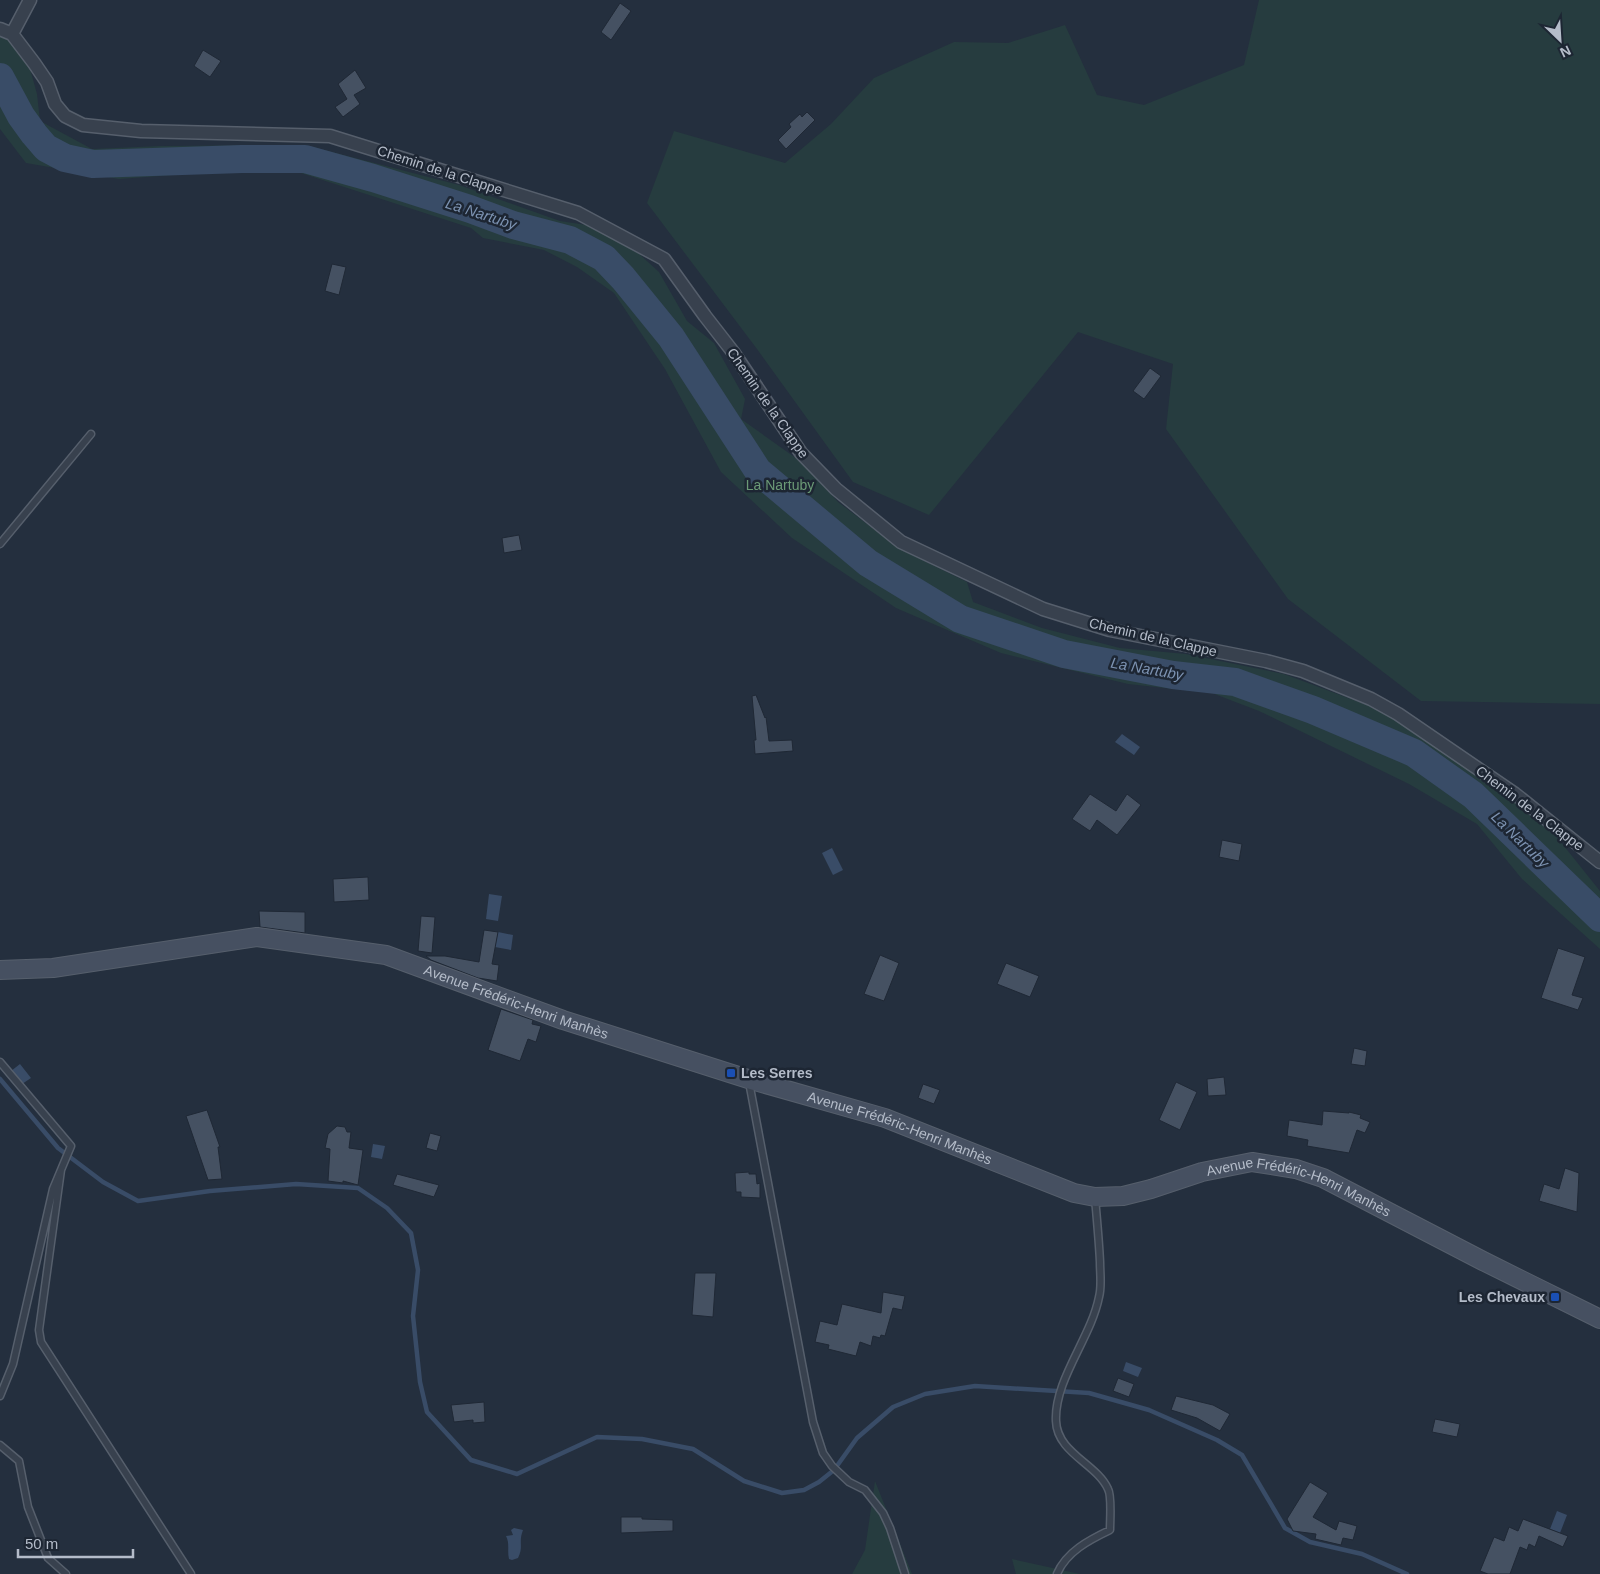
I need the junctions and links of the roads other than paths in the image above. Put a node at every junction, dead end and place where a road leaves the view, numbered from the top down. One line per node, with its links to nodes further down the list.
1 (30, 0): 3 (street)
2 (0, 29): 3 (street)
3 (12, 34): 6 (street, Chemin de la Clappe)
4 (90, 434): 5 (lane)
5 (0, 544)
6 (1600, 862)
7 (0, 970): 9 (street, Avenue Frédéric-Henri Manhès)
8 (0, 1062): 10 (lane)
9 (748, 1079): 11 (street, Avenue Frédéric-Henri Manhès); 17 (lane)
10 (61, 1170): 13 (lane); 16 (lane)
11 (1095, 1197): 12 (street, Avenue Frédéric-Henri Manhès); 18 (lane)
12 (1600, 1318)
13 (0, 1396)
14 (0, 1446): 15 (lane)
15 (66, 1574)
16 (191, 1574)
17 (905, 1574)
18 (1057, 1574)

